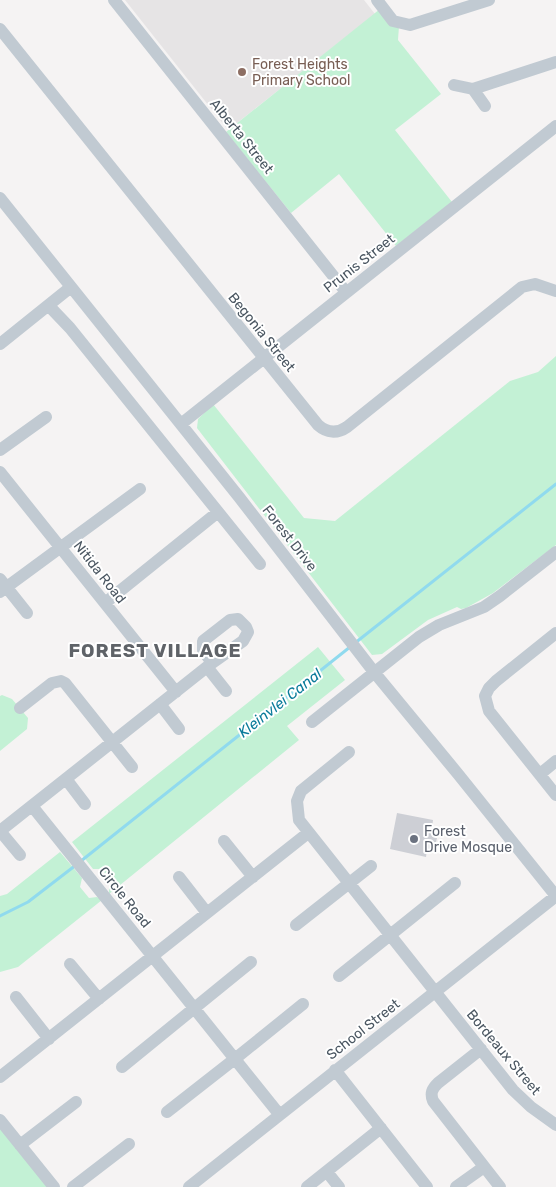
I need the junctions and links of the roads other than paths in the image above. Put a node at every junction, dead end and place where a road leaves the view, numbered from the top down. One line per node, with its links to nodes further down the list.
1 (114, 0): 13 (street, Alberta Street)
2 (377, 0): 3 (street)
3 (489, 0)
4 (0, 29): 16 (street, Begonia Street)
5 (556, 62): 7 (street)
6 (454, 85): 7 (street)
7 (473, 89): 8 (street)
8 (485, 106)
9 (556, 126): 13 (street, Prunis Street)
10 (0, 198): 11 (street, Forest Drive)
11 (71, 287): 14 (street); 18 (street, Forest Drive)
12 (556, 291): 16 (street, Begonia Street)
13 (346, 292): 16 (street, Prunis Street)
14 (49, 306): 15 (street); 22 (street)
15 (0, 344)
16 (263, 358): 18 (street, Prunis Street)
17 (46, 417): 19 (street)
18 (181, 424): 30 (street, Forest Drive)
19 (0, 450)
20 (0, 472): 23 (street, Nitida Road)
21 (140, 489): 23 (street)
22 (218, 512): 25 (street); 27 (street)
23 (62, 548): 26 (street); 27 (street, Nitida Road)
24 (556, 552): 30 (street)
25 (260, 564)
26 (2, 586): 28 (street)
27 (105, 603): 32 (street, Nitida Road)
28 (27, 613)
29 (556, 633): 41 (street)
30 (374, 672): 35 (street); 54 (street, Forest Drive)
31 (226, 691): 32 (street)
32 (176, 692): 33 (street)
33 (160, 704): 36 (street); 37 (street)
34 (20, 708): 37 (street)
35 (312, 722)
36 (179, 730)
37 (112, 742): 40 (street); 42 (street)
38 (349, 752): 46 (street, Bordeaux Street)
39 (556, 761): 41 (street)
40 (132, 767)
41 (540, 774): 43 (street)
42 (66, 779): 44 (street); 45 (street)
43 (556, 795)
44 (85, 804)
45 (32, 806): 48 (street); 58 (street, Circle Road)
46 (308, 833): 51 (street); 53 (street, Bordeaux Street)
47 (224, 841): 51 (street)
48 (20, 856)
49 (371, 866): 53 (street)
50 (179, 877): 55 (street)
51 (253, 877): 55 (street)
52 (455, 883): 57 (street)
53 (349, 884): 56 (street); 57 (street, Bordeaux Street)
54 (556, 896): 62 (street, School Street)
55 (207, 913): 58 (street)
56 (296, 925)
57 (390, 936): 61 (street); 62 (street, Bordeaux Street)
58 (154, 956): 64 (street); 66 (street, Circle Road)
59 (251, 962): 66 (street)
60 (70, 964): 64 (street)
61 (339, 976)
62 (434, 991): 68 (street, Bordeaux Street); 71 (street, School Street)
63 (16, 997): 67 (street)
64 (99, 999): 67 (street)
65 (304, 1004): 69 (street)
66 (194, 1007): 69 (street, Circle Road); 70 (street)
67 (49, 1039): 72 (street)
68 (481, 1049): 77 (street, Bordeaux Street); 81 (street)
69 (236, 1058): 74 (street); 75 (street, Circle Road)
70 (122, 1066)
71 (335, 1070): 75 (street, School Street); 78 (street)
72 (0, 1077)
73 (76, 1102): 80 (street)
74 (166, 1112)
75 (279, 1114): 85 (street, School Street)
76 (0, 1120): 80 (street)
77 (556, 1125)
78 (381, 1128): 82 (street); 88 (street)
79 (129, 1144): 84 (street)
80 (20, 1145): 83 (street)
81 (484, 1167): 89 (street); 90 (street)
82 (327, 1172): 86 (street); 87 (street)
83 (54, 1187)
84 (73, 1187)
85 (188, 1187)
86 (307, 1187)
87 (339, 1187)
88 (427, 1187)
89 (456, 1187)
90 (500, 1187)

